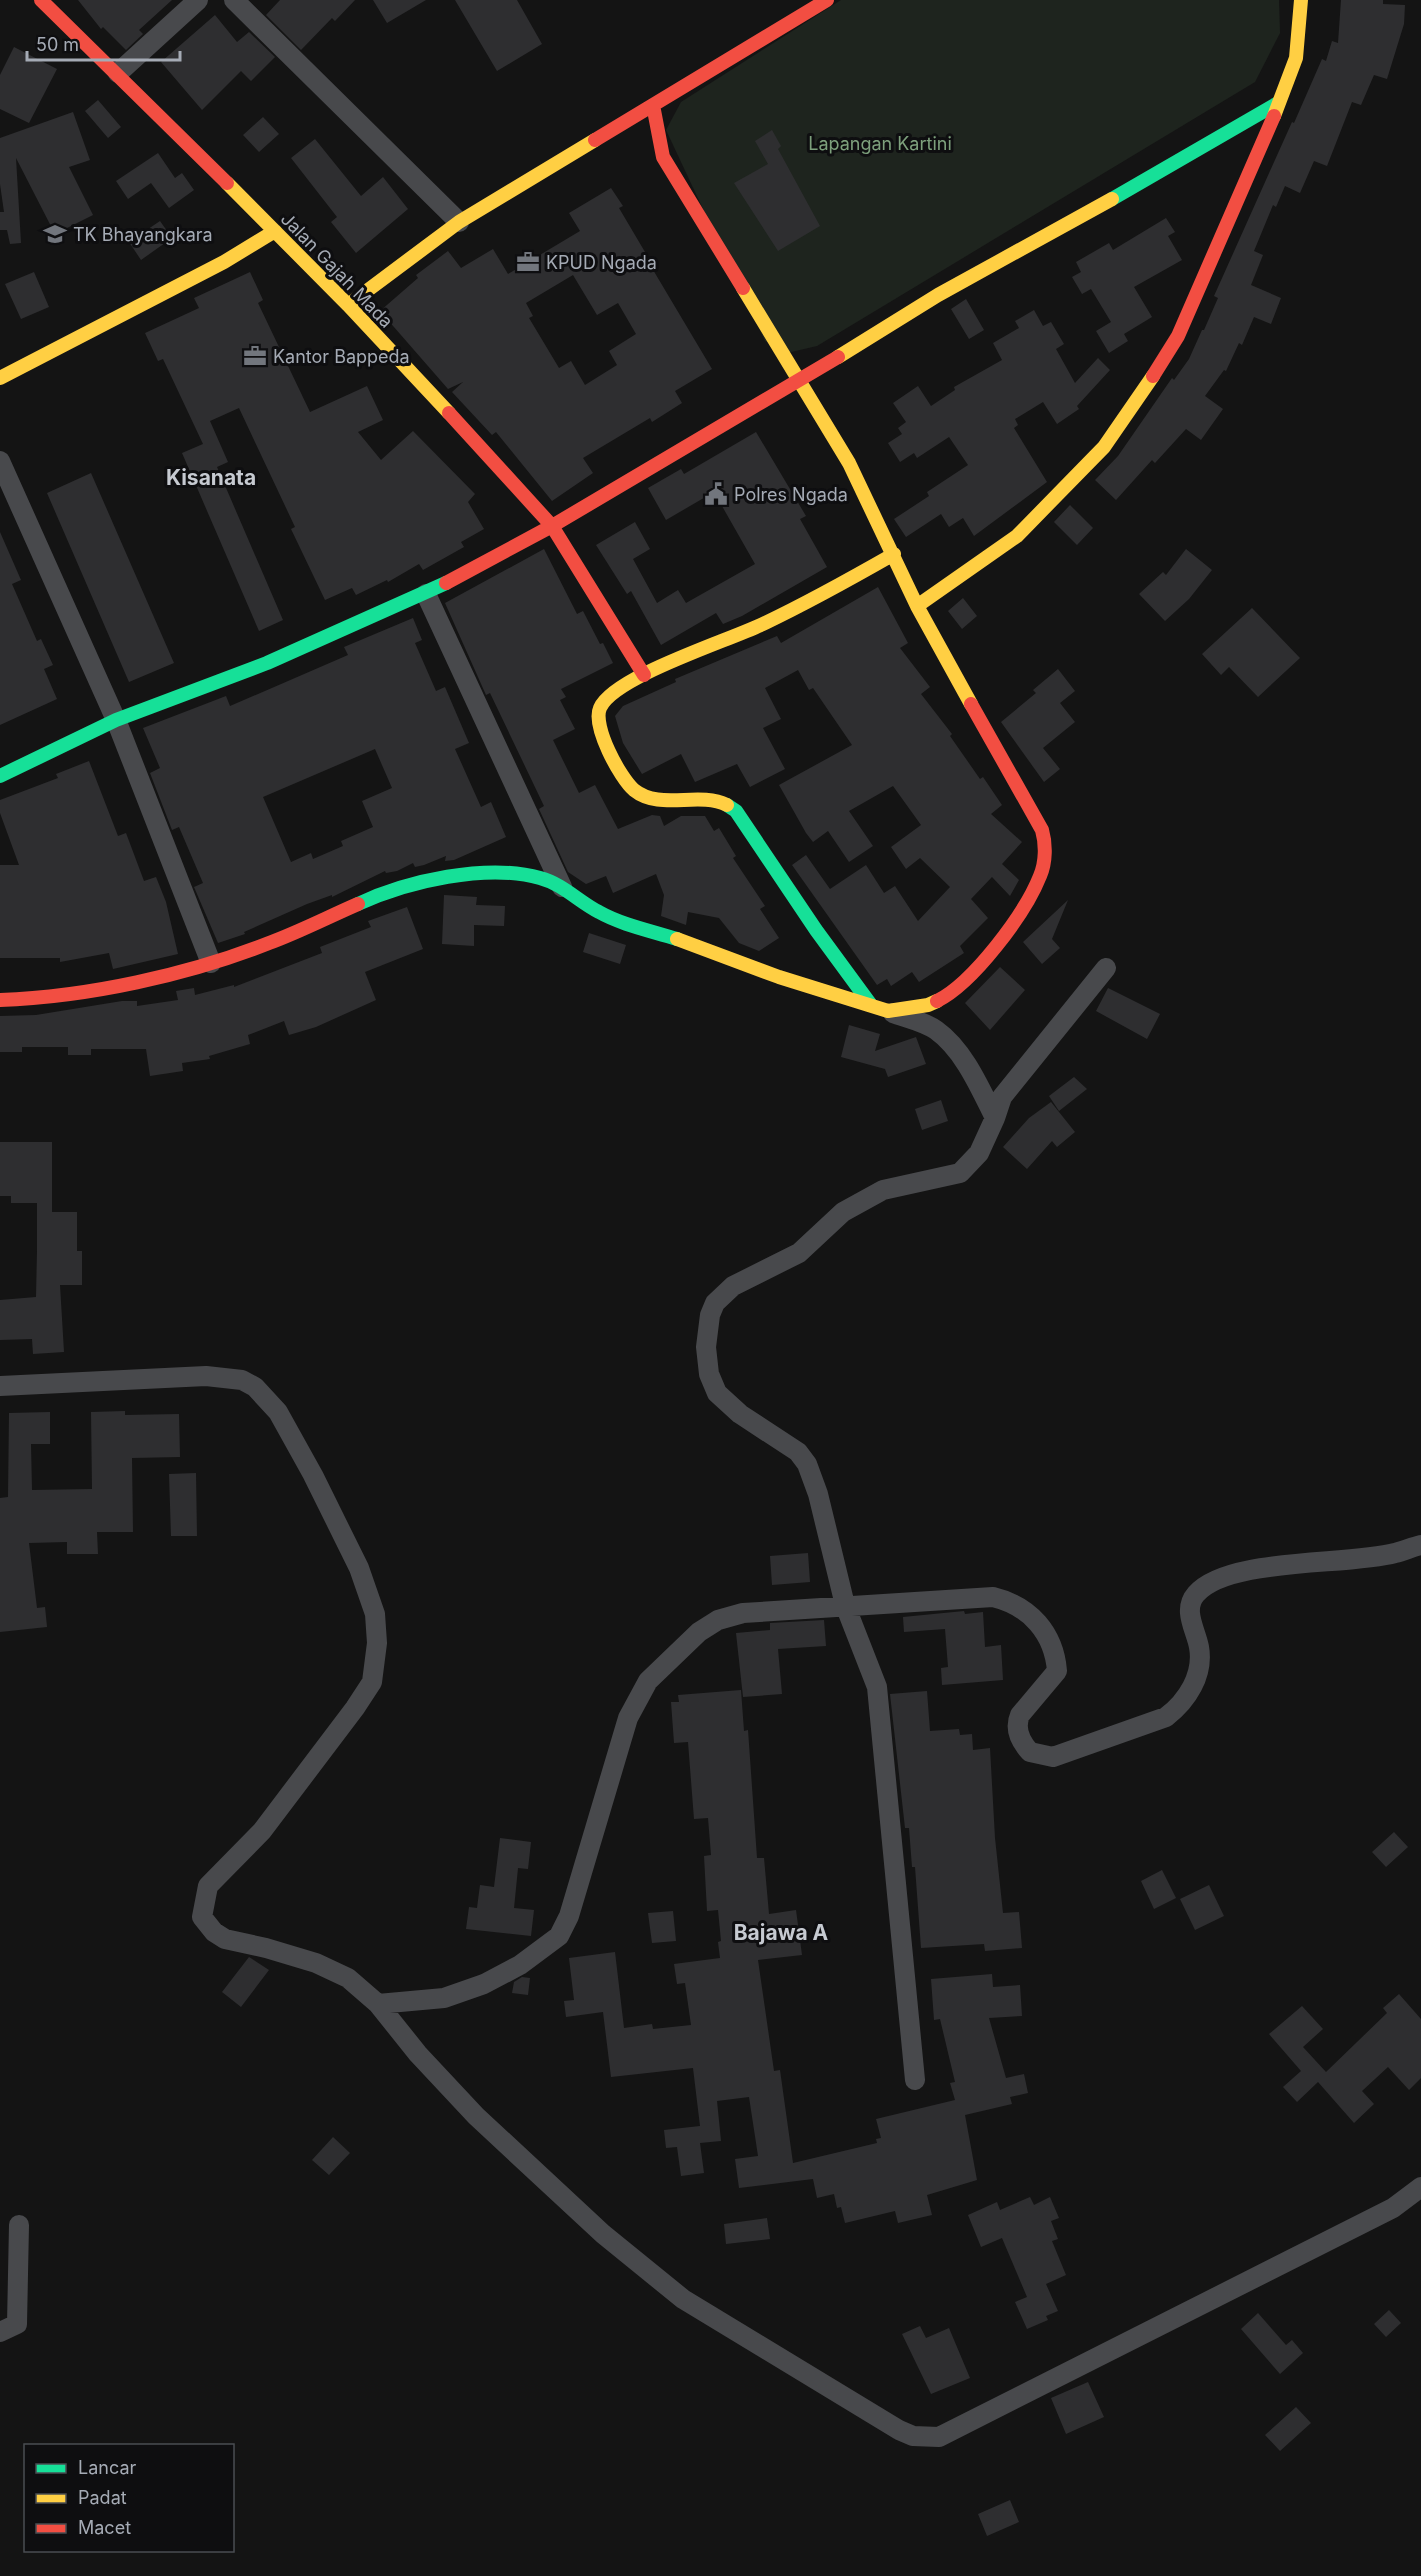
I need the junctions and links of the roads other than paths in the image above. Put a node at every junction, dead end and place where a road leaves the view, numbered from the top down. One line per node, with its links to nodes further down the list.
1 (41, 0): 6 (street, Jalan Gajah Mada)
2 (198, 0): 6 (street)
3 (234, 0): 11 (street)
4 (827, 0): 8 (street)
5 (1301, 0): 7 (street)
6 (118, 73): 12 (street, Jalan Gajah Mada)
7 (1278, 103): 15 (street); 20 (street)
8 (653, 105): 9 (street); 10 (street)
9 (614, 127): 10 (street); 11 (street)
10 (663, 158): 15 (street)
11 (459, 222): 13 (street)
12 (275, 231): 13 (street, Jalan Gajah Mada); 14 (street)
13 (348, 305): 17 (street, Jalan Gajah Mada)
14 (0, 378)
15 (798, 380): 17 (street); 18 (street)
16 (0, 461): 22 (street)
17 (552, 526): 19 (street); 21 (street, Jalan Gajah Mada)
18 (894, 554): 20 (street); 21 (street)
19 (426, 594): 22 (street); 24 (street)
20 (916, 606): 28 (street)
21 (644, 675): 28 (street)
22 (116, 720): 23 (street); 25 (street)
23 (0, 776)
24 (562, 887): 25 (street); 28 (street)
25 (212, 963): 27 (street)
26 (1106, 968): 29 (street)
27 (0, 1000)
28 (879, 1008): 29 (street)
29 (995, 1118): 32 (street)
30 (0, 1386): 33 (street)
31 (1421, 1545): 32 (street)
32 (845, 1605): 33 (street); 34 (street)
33 (378, 2004): 35 (street)
34 (915, 2080)
35 (1421, 2187)
36 (20, 2225): 37 (street)
37 (0, 2332)

